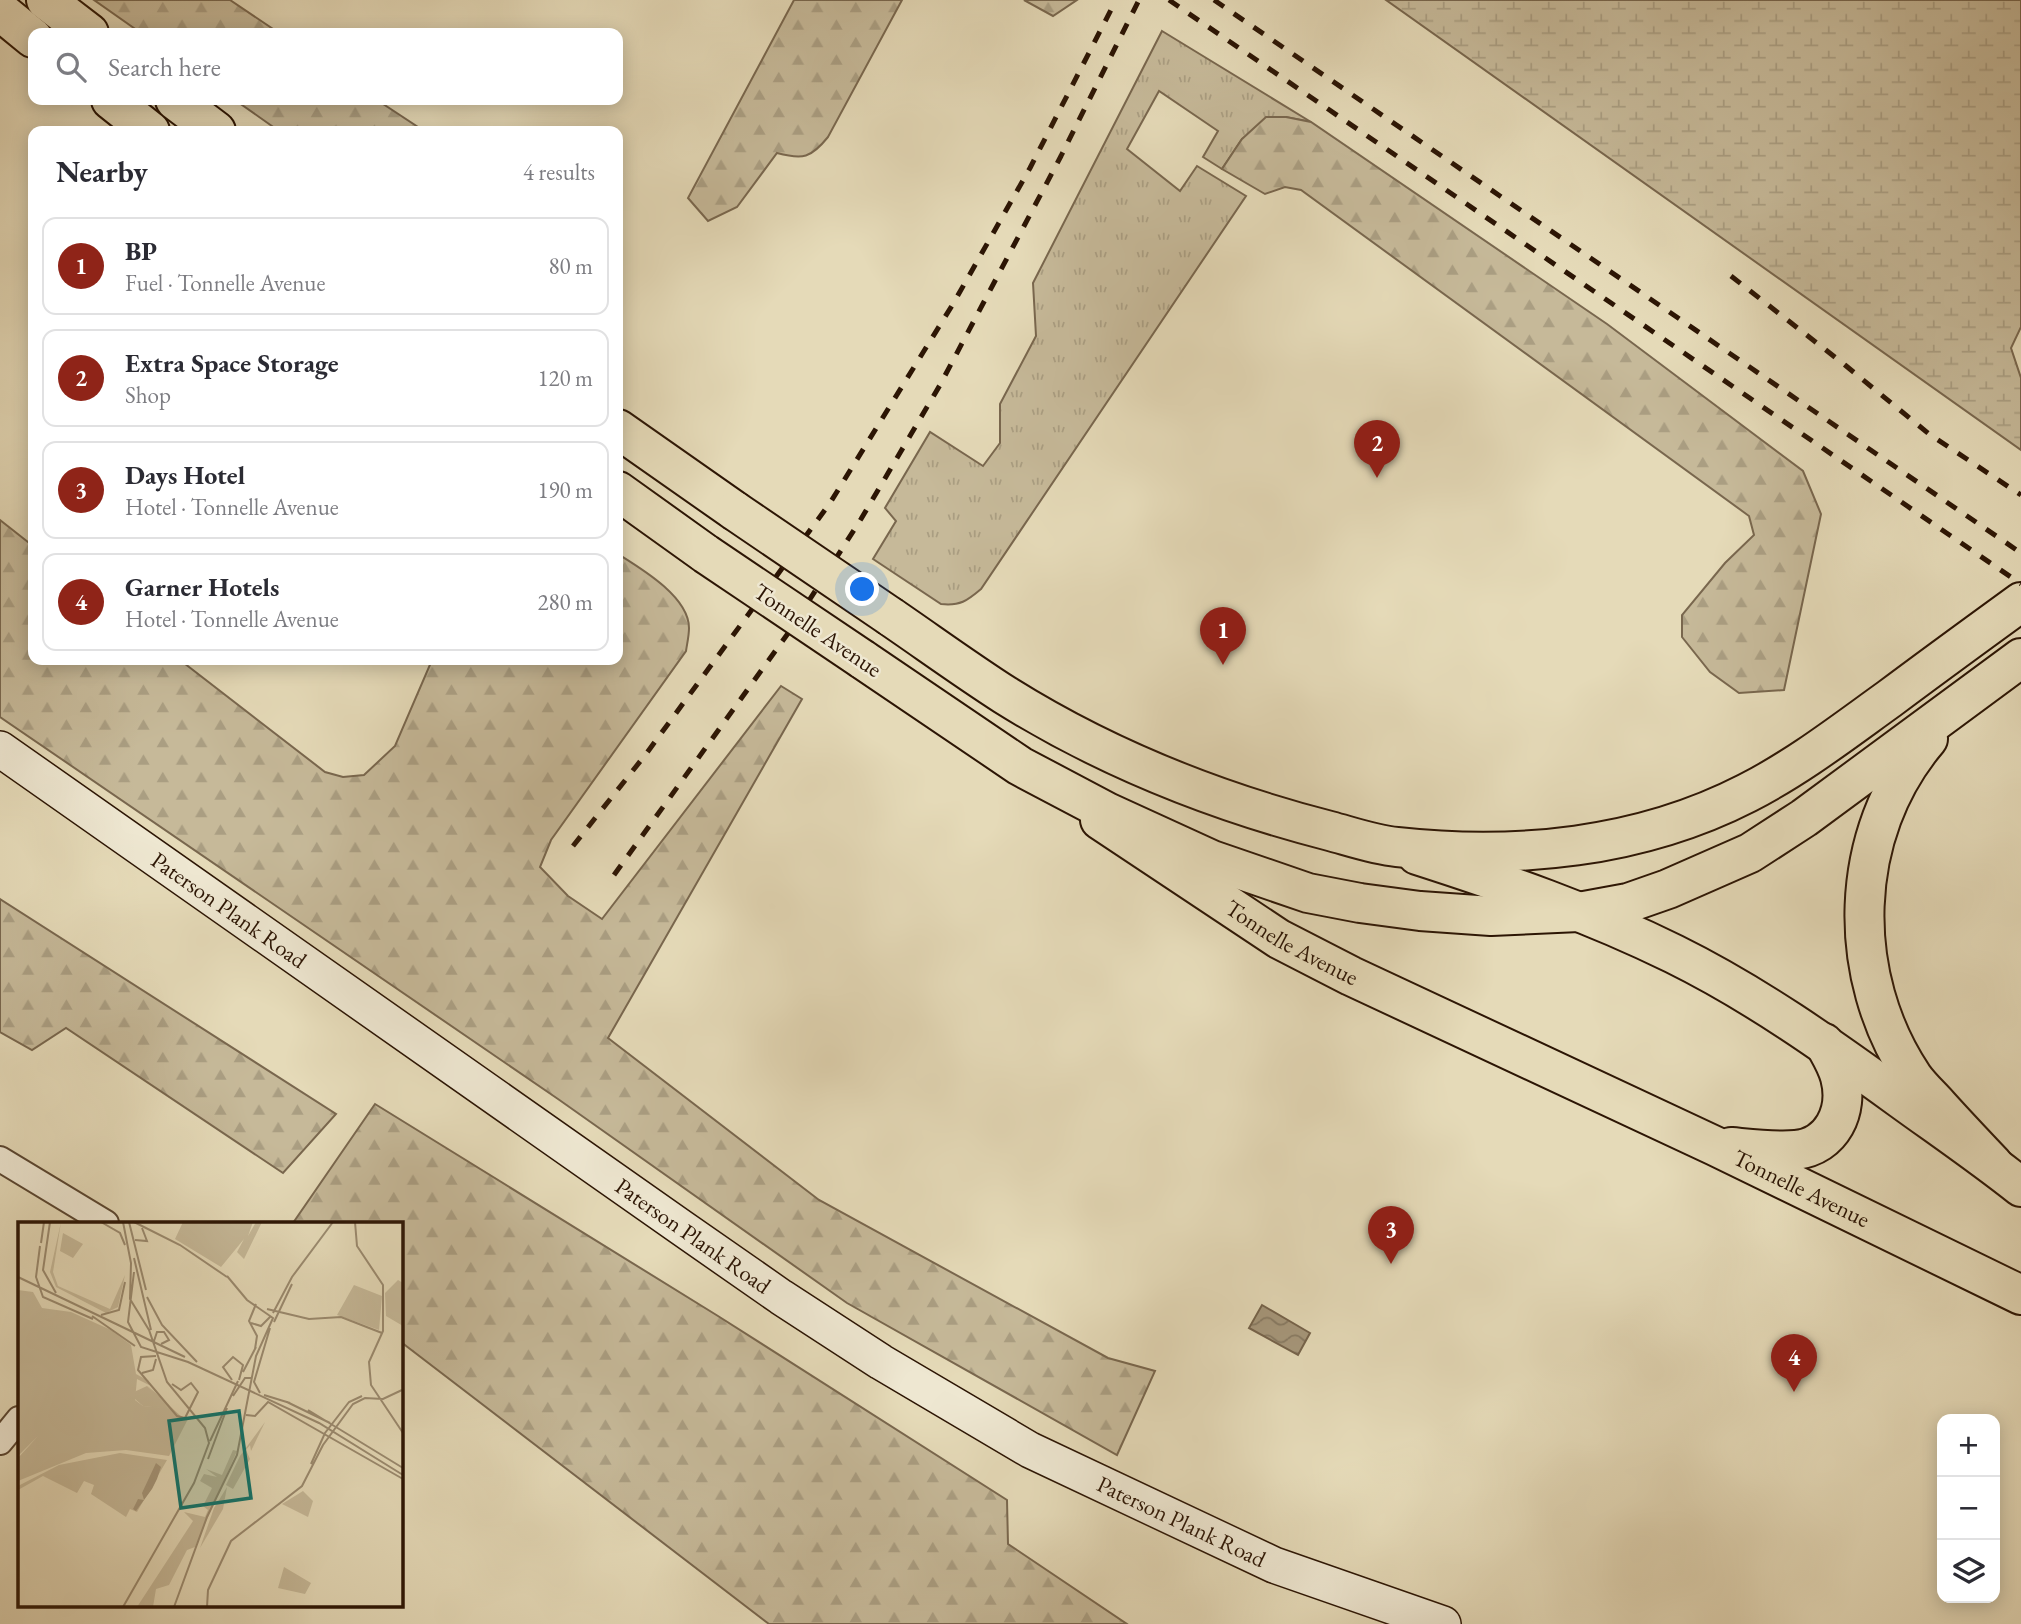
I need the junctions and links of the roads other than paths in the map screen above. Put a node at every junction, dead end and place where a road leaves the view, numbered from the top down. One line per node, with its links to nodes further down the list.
1 (46, 0): 3 (main road)
2 (0, 11): 4 (main road)
3 (82, 28)
4 (28, 34)
5 (117, 105): 7 (main road)
6 (182, 105): 8 (main road)
7 (144, 126)
8 (209, 126)
9 (623, 433): 16 (main road, bridge)
10 (623, 495): 15 (main road, Tonnelle Avenue, bridge)
11 (2021, 602): 16 (main road)
12 (2019, 660): 13 (main road)
13 (1973, 693): 17 (main road); 21 (main road)
14 (0, 749): 26 (main road, Paterson Plank Road)
15 (1020, 766): 17 (main road); 19 (main road, Tonnelle Avenue)
16 (1394, 847): 17 (main road)
17 (1579, 912): 18 (main road)
18 (1824, 1043): 19 (main road); 21 (main road)
19 (1715, 1146): 23 (main road, Tonnelle Avenue)
20 (0, 1159): 22 (street)
21 (2007, 1175)
22 (104, 1222)
23 (2021, 1295)
24 (18, 1420): 25 (street)
25 (0, 1442)
26 (1443, 1624)

